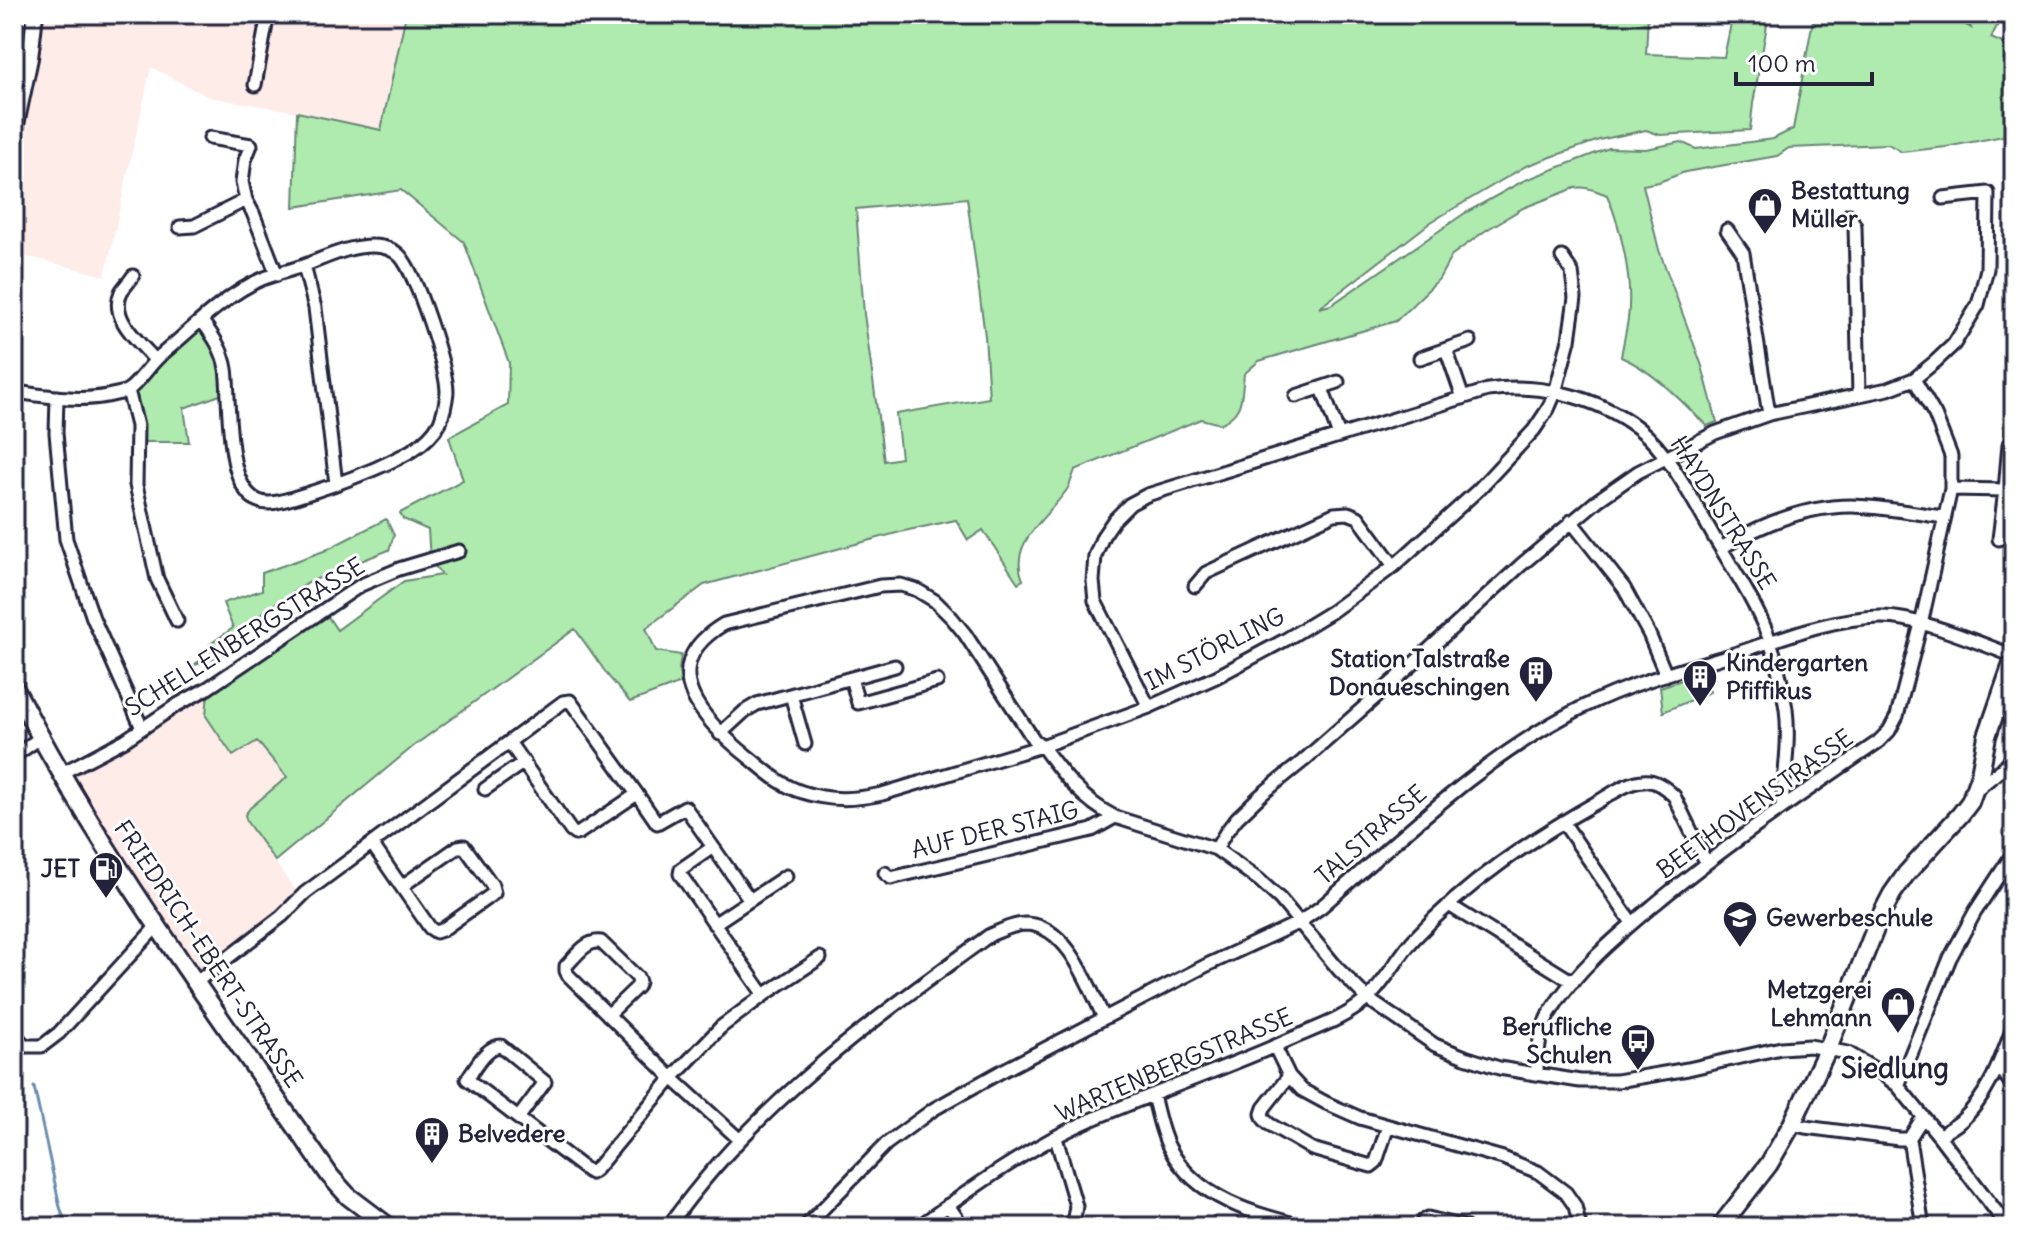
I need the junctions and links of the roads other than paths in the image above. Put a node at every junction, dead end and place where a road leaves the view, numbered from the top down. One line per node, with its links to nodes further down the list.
1 (35, 14): 4 (street)
2 (268, 14): 3 (street)
3 (255, 85)
4 (14, 134)
5 (210, 138): 7 (street)
6 (1943, 198): 20 (street)
7 (246, 200): 9 (street); 13 (street)
8 (1849, 215): 26 (street)
9 (180, 227)
10 (1727, 230): 30 (street)
11 (1562, 257): 25 (street, IM STÖRLING)
12 (304, 266): 13 (street); 34 (street); 34 (street)
13 (277, 275): 15 (street)
14 (133, 276): 19 (street)
15 (202, 321): 19 (street); 34 (street)
16 (1470, 341): 17 (street)
17 (1446, 349): 18 (street); 29 (street)
18 (1420, 358)
19 (155, 360): 23 (street)
20 (1914, 379): 26 (street); 35 (street, BEETHOVENSTRASSE)
21 (1338, 382): 22 (street)
22 (1322, 388): 27 (street); 31 (street)
23 (128, 390): 28 (street); 44 (street)
24 (14, 392): 28 (street)
25 (1555, 393): 29 (street, HAYDNSTRASSE); 33 (street, HAYDNSTRASSE); 42 (street, IM STÖRLING)
26 (1859, 395): 30 (street)
27 (1296, 396)
28 (57, 397): 56 (street)
29 (1463, 398): 31 (street, HAYDNSTRASSE)
30 (1769, 414): 33 (street)
31 (1339, 436): 55 (street, HAYDNSTRASSE)
32 (2009, 444): 36 (street)
33 (1665, 457): 38 (street); 40 (street, HAYDNSTRASSE)
34 (336, 484)
35 (1951, 489): 36 (street); 37 (street, BEETHOVENSTRASSE)
36 (2005, 490): 39 (street)
37 (1945, 517): 40 (street); 45 (street, BEETHOVENSTRASSE)
38 (1571, 521): 50 (street); 74 (street)
39 (1999, 539)
40 (1721, 548): 46 (street, HAYDNSTRASSE)
41 (459, 551): 56 (street, SCHELLENBERGSTRASSE)
42 (1394, 566): 43 (street); 55 (street, IM STÖRLING)
43 (1195, 586)
44 (177, 621)
45 (1921, 623): 46 (street, TALSTRASSE); 47 (street, TALSTRASSE); 69 (street, BEETHOVENSTRASSE)
46 (1770, 642): 50 (street, TALSTRASSE); 69 (street, HAYDNSTRASSE)
47 (2014, 657): 49 (main road)
48 (895, 666): 51 (street)
49 (2011, 673): 67 (main road)
50 (1666, 675): 82 (street, TALSTRASSE)
51 (851, 678): 52 (street); 54 (street)
52 (937, 681)
53 (14, 687): 58 (main road, FRIEDRICH-EBERT-STRASSE)
54 (791, 695): 57 (street); 60 (street)
55 (1149, 707): 61 (street, IM STÖRLING)
56 (142, 728): 65 (street, SCHELLENBERGSTRASSE)
57 (720, 734): 61 (street, IM STÖRLING); 61 (street, IM STÖRLING)
58 (40, 738): 62 (street); 65 (main road, FRIEDRICH-EBERT-STRASSE)
59 (509, 742): 64 (street); 68 (street); 72 (street)
60 (805, 744)
61 (1042, 746): 70 (street, IM STÖRLING)
62 (14, 756)
63 (2014, 756): 67 (street)
64 (524, 762): 66 (street); 68 (street)
65 (60, 774): 85 (main road, FRIEDRICH-EBERT-STRASSE)
66 (485, 789)
67 (1975, 790): 96 (main road)
68 (637, 794): 73 (street)
69 (1782, 807): 76 (street, BEETHOVENSTRASSE)
70 (1115, 817): 74 (street, IM STÖRLING); 77 (street, AUF DER STAIG)
71 (1563, 822): 76 (street); 81 (street); 83 (street)
72 (372, 844): 79 (street); 88 (street)
73 (713, 847): 80 (street); 84 (street)
74 (1216, 849): 82 (street, IM STÖRLING)
75 (2014, 852): 101 (street)
76 (1706, 862): 83 (street, BEETHOVENSTRASSE)
77 (885, 873)
78 (786, 876): 80 (street)
79 (402, 886): 79 (street)
80 (750, 900): 84 (street)
81 (1449, 905): 87 (street); 90 (street)
82 (1300, 922): 90 (street, IM STÖRLING); 92 (street, TALSTRASSE)
83 (1632, 923): 87 (street, BEETHOVENSTRASSE)
84 (714, 924): 89 (street)
85 (157, 926): 88 (main road, FRIEDRICH-EBERT-STRASSE); 94 (street)
86 (820, 958): 89 (street)
87 (1573, 982): 98 (street, BEETHOVENSTRASSE)
88 (195, 983): 113 (main road, FRIEDRICH-EBERT-STRASSE)
89 (764, 995): 100 (street)
90 (1368, 999): 95 (street, WARTENBERGSTRASSE); 98 (street, IM STÖRLING)
91 (608, 1015): 91 (street); 100 (street)
92 (1104, 1018): 111 (street); 115 (street, TALSTRASSE)
93 (2014, 1025): 97 (street)
94 (14, 1035)
95 (1275, 1047): 99 (street); 103 (street, WARTENBERGSTRASSE)
96 (1828, 1048): 98 (street, IM STÖRLING); 101 (street); 106 (main road)
97 (1999, 1066): 102 (street); 108 (street)
98 (1537, 1073)
99 (1289, 1076): 107 (street); 107 (street)
100 (672, 1078): 104 (street); 111 (street)
101 (1898, 1086): 105 (street)
102 (2014, 1088)
103 (1153, 1096): 109 (street, WARTENBERGSTRASSE); 119 (street)
104 (519, 1117): 104 (street)
105 (1923, 1117): 108 (street); 110 (street)
106 (1792, 1124): 110 (street); 123 (main road)
107 (1388, 1126): 122 (street)
108 (1939, 1136): 125 (street)
109 (1056, 1138): 112 (street, WARTENBERGSTRASSE); 118 (street)
110 (1909, 1139): 124 (street)
111 (740, 1140): 114 (street)
112 (948, 1205): 116 (street, WARTENBERGSTRASSE); 117 (street)
113 (389, 1227)
114 (668, 1227)
115 (805, 1227)
116 (918, 1227)
117 (963, 1227)
118 (1067, 1227)
119 (1306, 1227)
120 (1422, 1227): 121 (street)
121 (1465, 1227)
122 (1580, 1227)
123 (1720, 1227)
124 (1923, 1227)
125 (2008, 1227)

